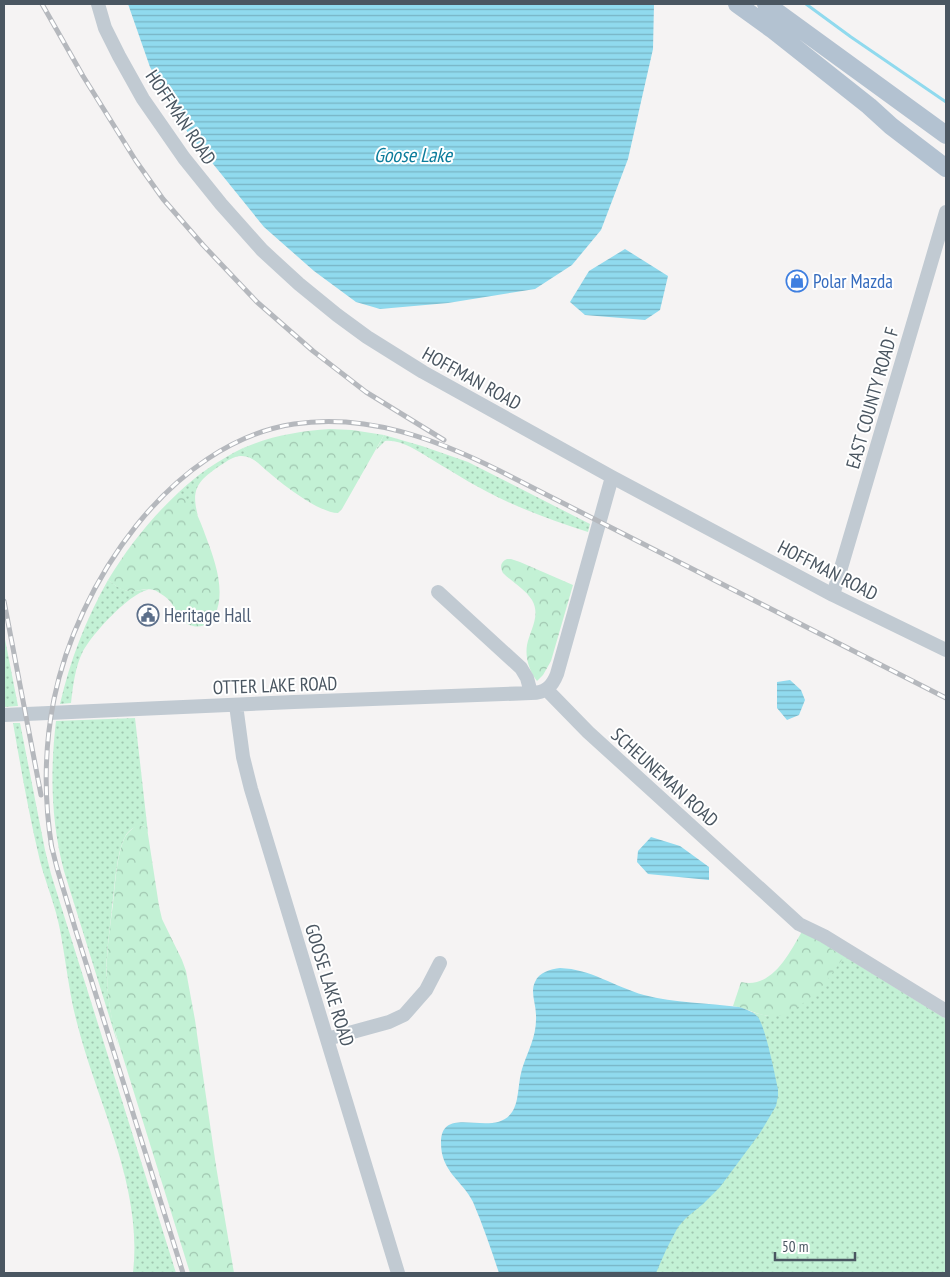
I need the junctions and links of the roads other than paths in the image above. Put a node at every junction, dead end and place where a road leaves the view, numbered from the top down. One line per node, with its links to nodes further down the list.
1 (98, 4): 7 (street, HOFFMAN ROAD)
2 (737, 4): 5 (main road)
3 (766, 4): 4 (main road)
4 (946, 134)
5 (946, 168)
6 (946, 212): 9 (street, EAST COUNTY ROAD F)
7 (612, 477): 9 (street, HOFFMAN ROAD); 11 (street)
8 (438, 592): 12 (street)
9 (834, 595): 10 (street, HOFFMAN ROAD)
10 (946, 650)
11 (547, 690): 12 (street, OTTER LAKE ROAD); 16 (street, SCHEUNEMAN ROAD)
12 (531, 693): 13 (street, OTTER LAKE ROAD)
13 (236, 705): 14 (street, OTTER LAKE ROAD); 17 (street, GOOSE LAKE ROAD)
14 (4, 715)
15 (440, 963): 17 (street)
16 (946, 1011)
17 (327, 1039): 18 (street, GOOSE LAKE ROAD)
18 (398, 1273)

